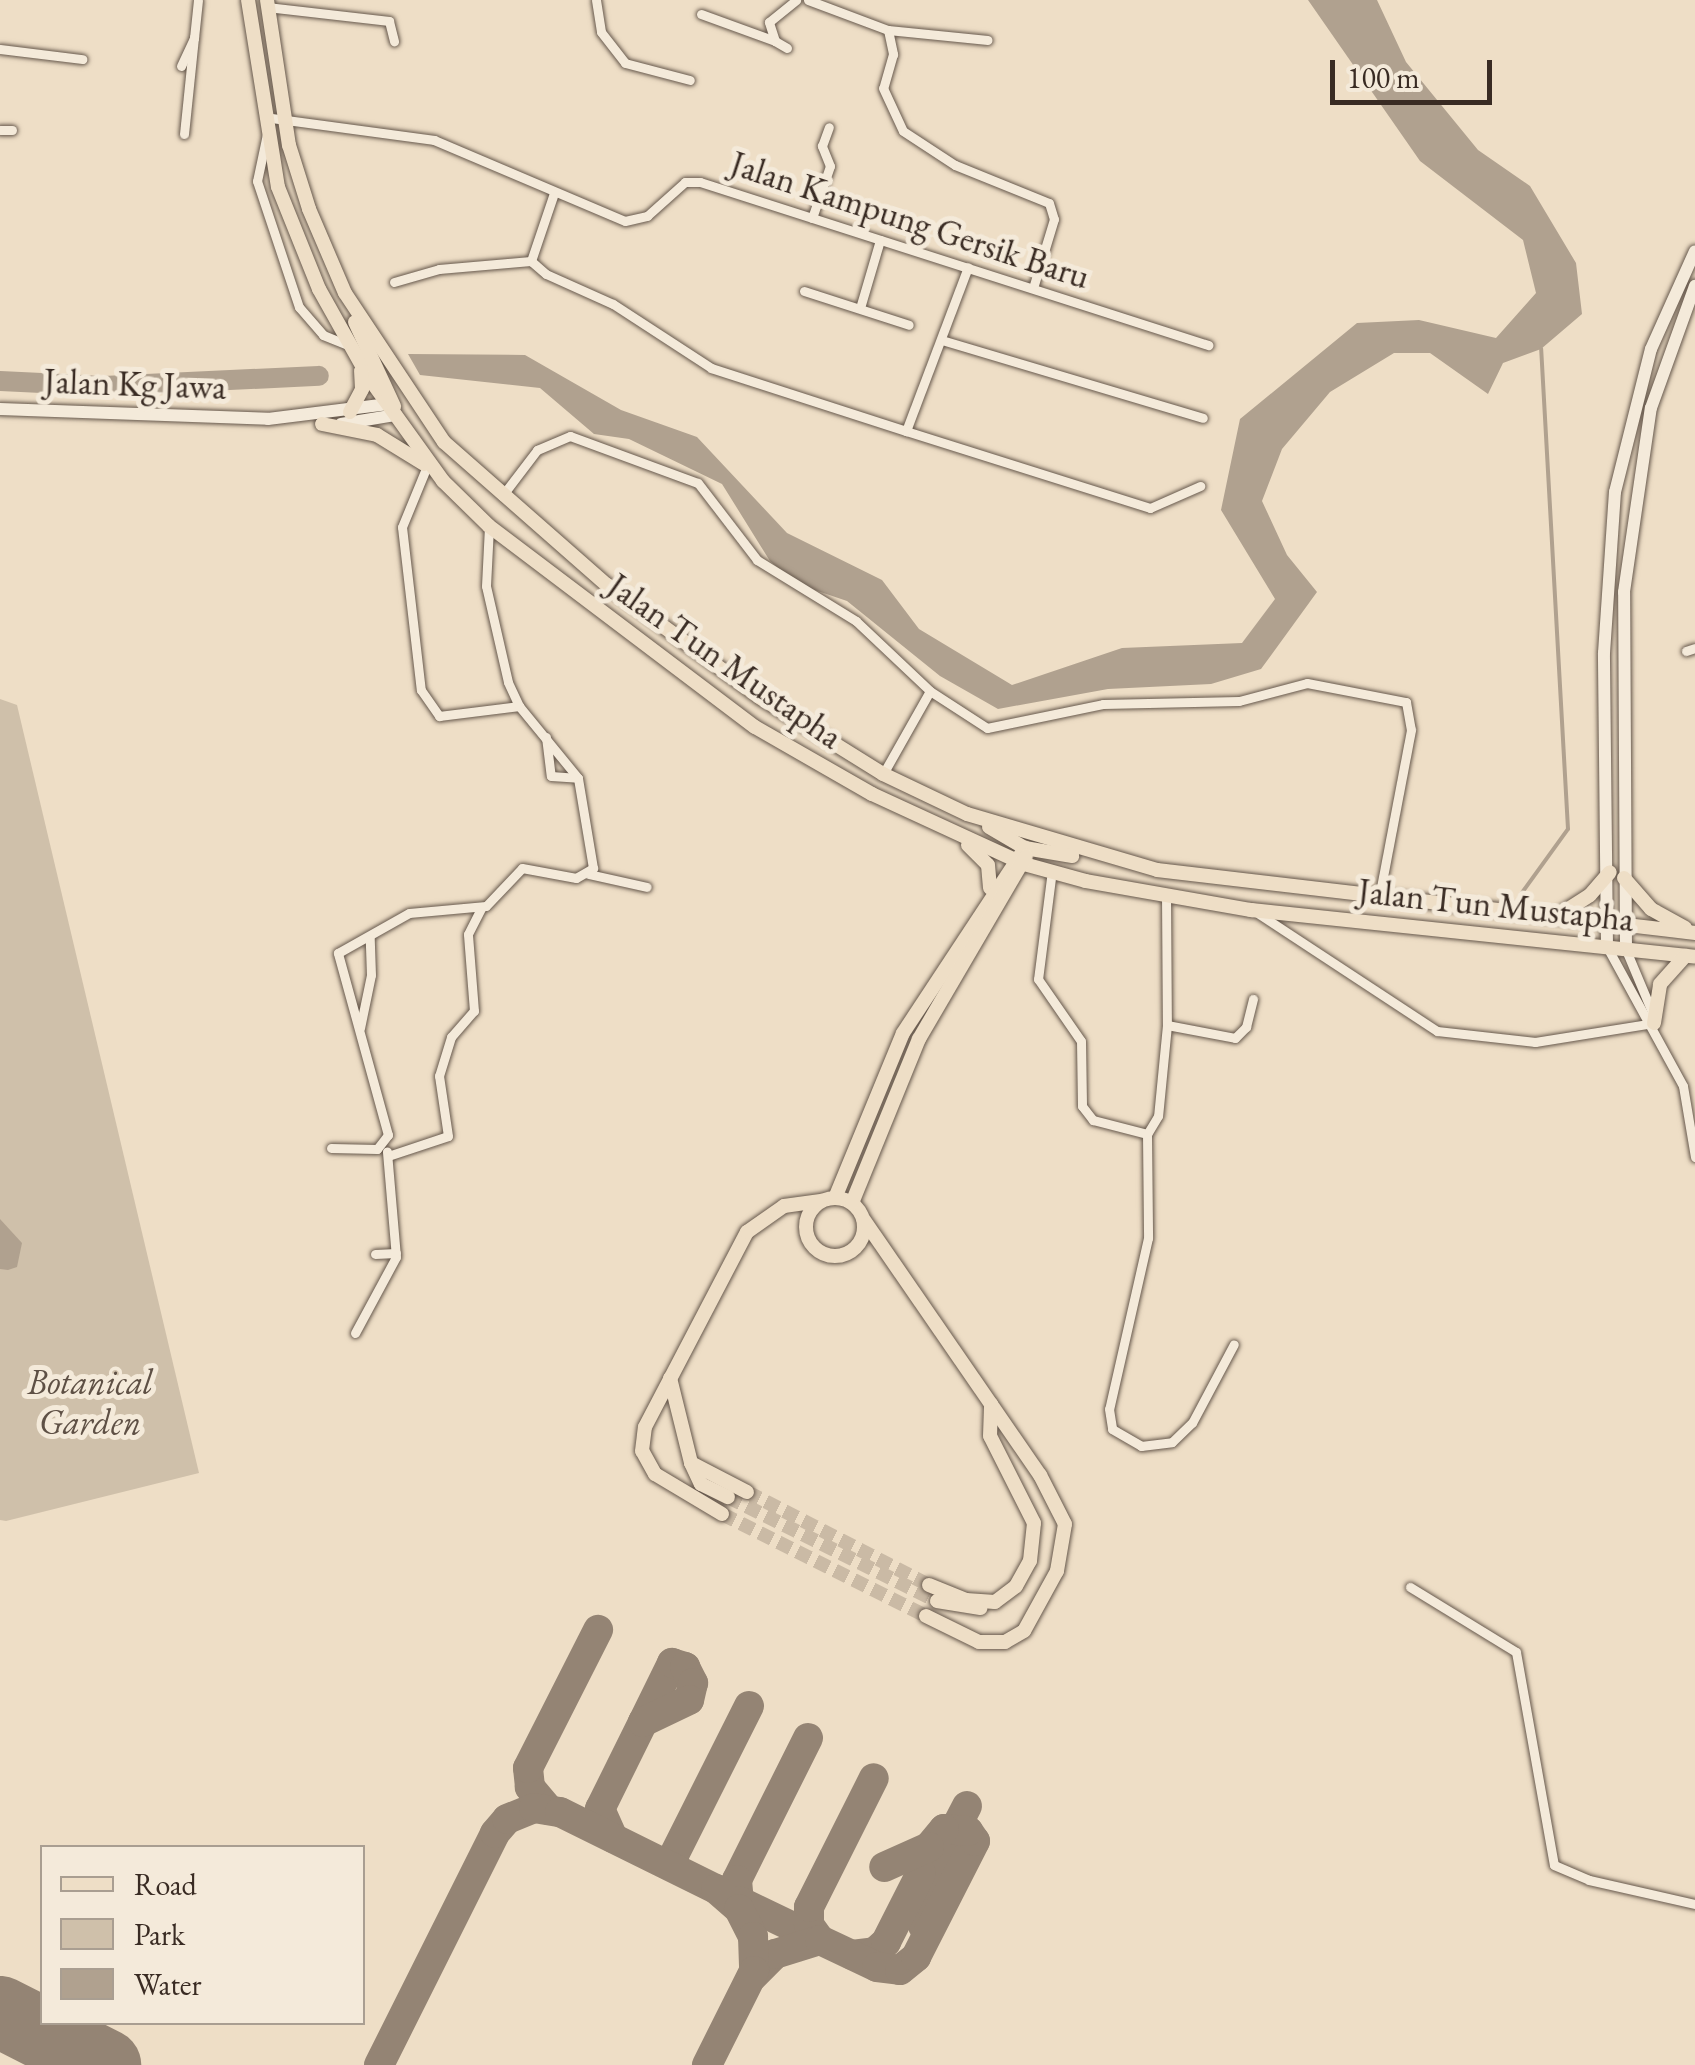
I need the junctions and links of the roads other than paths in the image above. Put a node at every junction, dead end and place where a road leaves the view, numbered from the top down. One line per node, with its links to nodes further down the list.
1 (198, 0): 9 (street)
2 (248, 0): 18 (main road, Jalan Tun Mustapha)
3 (596, 0): 17 (street)
4 (796, 0): 12 (street)
5 (808, 0): 8 (street)
6 (267, 4): 11 (street); 19 (main road)
7 (701, 14): 12 (street)
8 (888, 30): 10 (street); 33 (street)
9 (194, 38): 16 (street); 23 (street)
10 (988, 40)
11 (394, 41)
12 (775, 41): 13 (street)
13 (787, 48)
14 (0, 49): 15 (street)
15 (82, 59)
16 (181, 66)
17 (690, 80)
18 (264, 116): 19 (street, Jalan Kampung Gersik Baru); 24 (main road, Jalan Tun Mustapha)
19 (284, 117): 25 (street, Jalan Kampung Gersik Baru); 35 (main road)
20 (828, 127): 26 (street)
21 (0, 130): 22 (street)
22 (12, 130)
23 (184, 134)
24 (266, 134): 39 (main road, Jalan Tun Mustapha); 39 (street)
25 (554, 194): 26 (street, Jalan Kampung Gersik Baru); 29 (street)
26 (812, 218): 27 (street, Jalan Kampung Gersik Baru)
27 (880, 240): 30 (street, Jalan Kampung Gersik Baru); 36 (street)
28 (1695, 252): 66 (main road)
29 (531, 261): 31 (street); 48 (street)
30 (968, 267): 33 (street, Jalan Kampung Gersik Baru); 38 (street)
31 (394, 282)
32 (1695, 286): 66 (main road)
33 (1033, 288): 40 (street, Jalan Kampung Gersik Baru)
34 (804, 291): 36 (street)
35 (345, 293): 42 (main road); 49 (main road)
36 (860, 308): 37 (street)
37 (909, 324)
38 (945, 341): 45 (street); 48 (street)
39 (350, 346): 41 (main road, Jalan Tun Mustapha)
40 (1208, 346)
41 (360, 364): 42 (main road, Jalan Tun Mustapha); 44 (main road)
42 (393, 408): 44 (main road, Jalan Kg Jawa); 47 (main road, Jalan Kg Jawa); 49 (main road); 51 (main road, Jalan Tun Mustapha)
43 (0, 409): 46 (main road, Jalan Kg Jawa)
44 (350, 412): 46 (main road, Jalan Kg Jawa)
45 (1204, 418)
46 (268, 419): 47 (main road, Jalan Kg Jawa)
47 (322, 424): 50 (main road)
48 (906, 432): 52 (street)
49 (444, 442): 53 (main road)
50 (427, 466): 51 (main road); 56 (street)
51 (443, 481): 54 (main road, Jalan Tun Mustapha)
52 (1200, 486)
53 (501, 498): 55 (street); 58 (main road)
54 (489, 526): 56 (street); 60 (main road, Jalan Tun Mustapha)
55 (930, 691): 58 (street); 71 (street)
56 (519, 706): 57 (street)
57 (546, 734): 59 (street); 59 (street)
58 (883, 774): 61 (main road)
59 (578, 778): 65 (street)
60 (910, 811): 63 (main road, Jalan Tun Mustapha); 72 (main road)
61 (967, 814): 62 (main road); 64 (main road)
62 (1025, 848): 63 (main road); 64 (main road)
63 (1018, 862): 68 (main road, Jalan Tun Mustapha); 72 (main road)
64 (1156, 870): 71 (main road)
65 (589, 874): 69 (street); 73 (street)
66 (1617, 875): 75 (main road); 76 (main road); 77 (main road); 78 (main road)
67 (1051, 878): 68 (main road); 72 (main road); 87 (street)
68 (1086, 881): 70 (main road, Jalan Tun Mustapha)
69 (647, 887)
70 (1166, 894): 74 (main road, Jalan Tun Mustapha); 85 (street)
71 (1379, 898): 75 (main road)
72 (994, 900): 92 (main road); 93 (main road)
73 (481, 908): 79 (street); 90 (street)
74 (1251, 910): 80 (main road, Jalan Tun Mustapha); 84 (street)
75 (1550, 917): 76 (main road)
76 (1607, 922): 77 (main road); 80 (main road)
77 (1625, 924): 78 (main road); 81 (main road)
78 (1694, 933)
79 (370, 938): 86 (street); 86 (street)
80 (1608, 948): 81 (main road, Jalan Tun Mustapha); 84 (street)
81 (1626, 950): 82 (main road, Jalan Tun Mustapha); 84 (street)
82 (1690, 956): 84 (main road)
83 (1253, 999): 85 (street)
84 (1654, 1022): 91 (street)
85 (1167, 1024): 87 (street)
86 (360, 1032): 88 (street)
87 (1148, 1134): 98 (street)
88 (387, 1144): 89 (street); 90 (street)
89 (331, 1148)
90 (388, 1156): 95 (street)
91 (1695, 1156)
92 (828, 1199): 93 (main road); 94 (main road); 99 (main road)
93 (852, 1203): 94 (main road)
94 (864, 1220): 100 (main road)
95 (396, 1253): 96 (street); 97 (street)
96 (375, 1254)
97 (354, 1333)
98 (1234, 1344)
99 (670, 1378): 101 (main road); 104 (main road)
100 (991, 1404): 108 (main road); 109 (main road)
101 (691, 1463): 102 (main road); 103 (main road)
102 (747, 1492)
103 (728, 1497)
104 (722, 1514)
105 (930, 1585): 108 (main road)
106 (1410, 1587): 110 (street)
107 (937, 1601): 108 (main road)
108 (994, 1602)
109 (926, 1616)
110 (1695, 1904)

